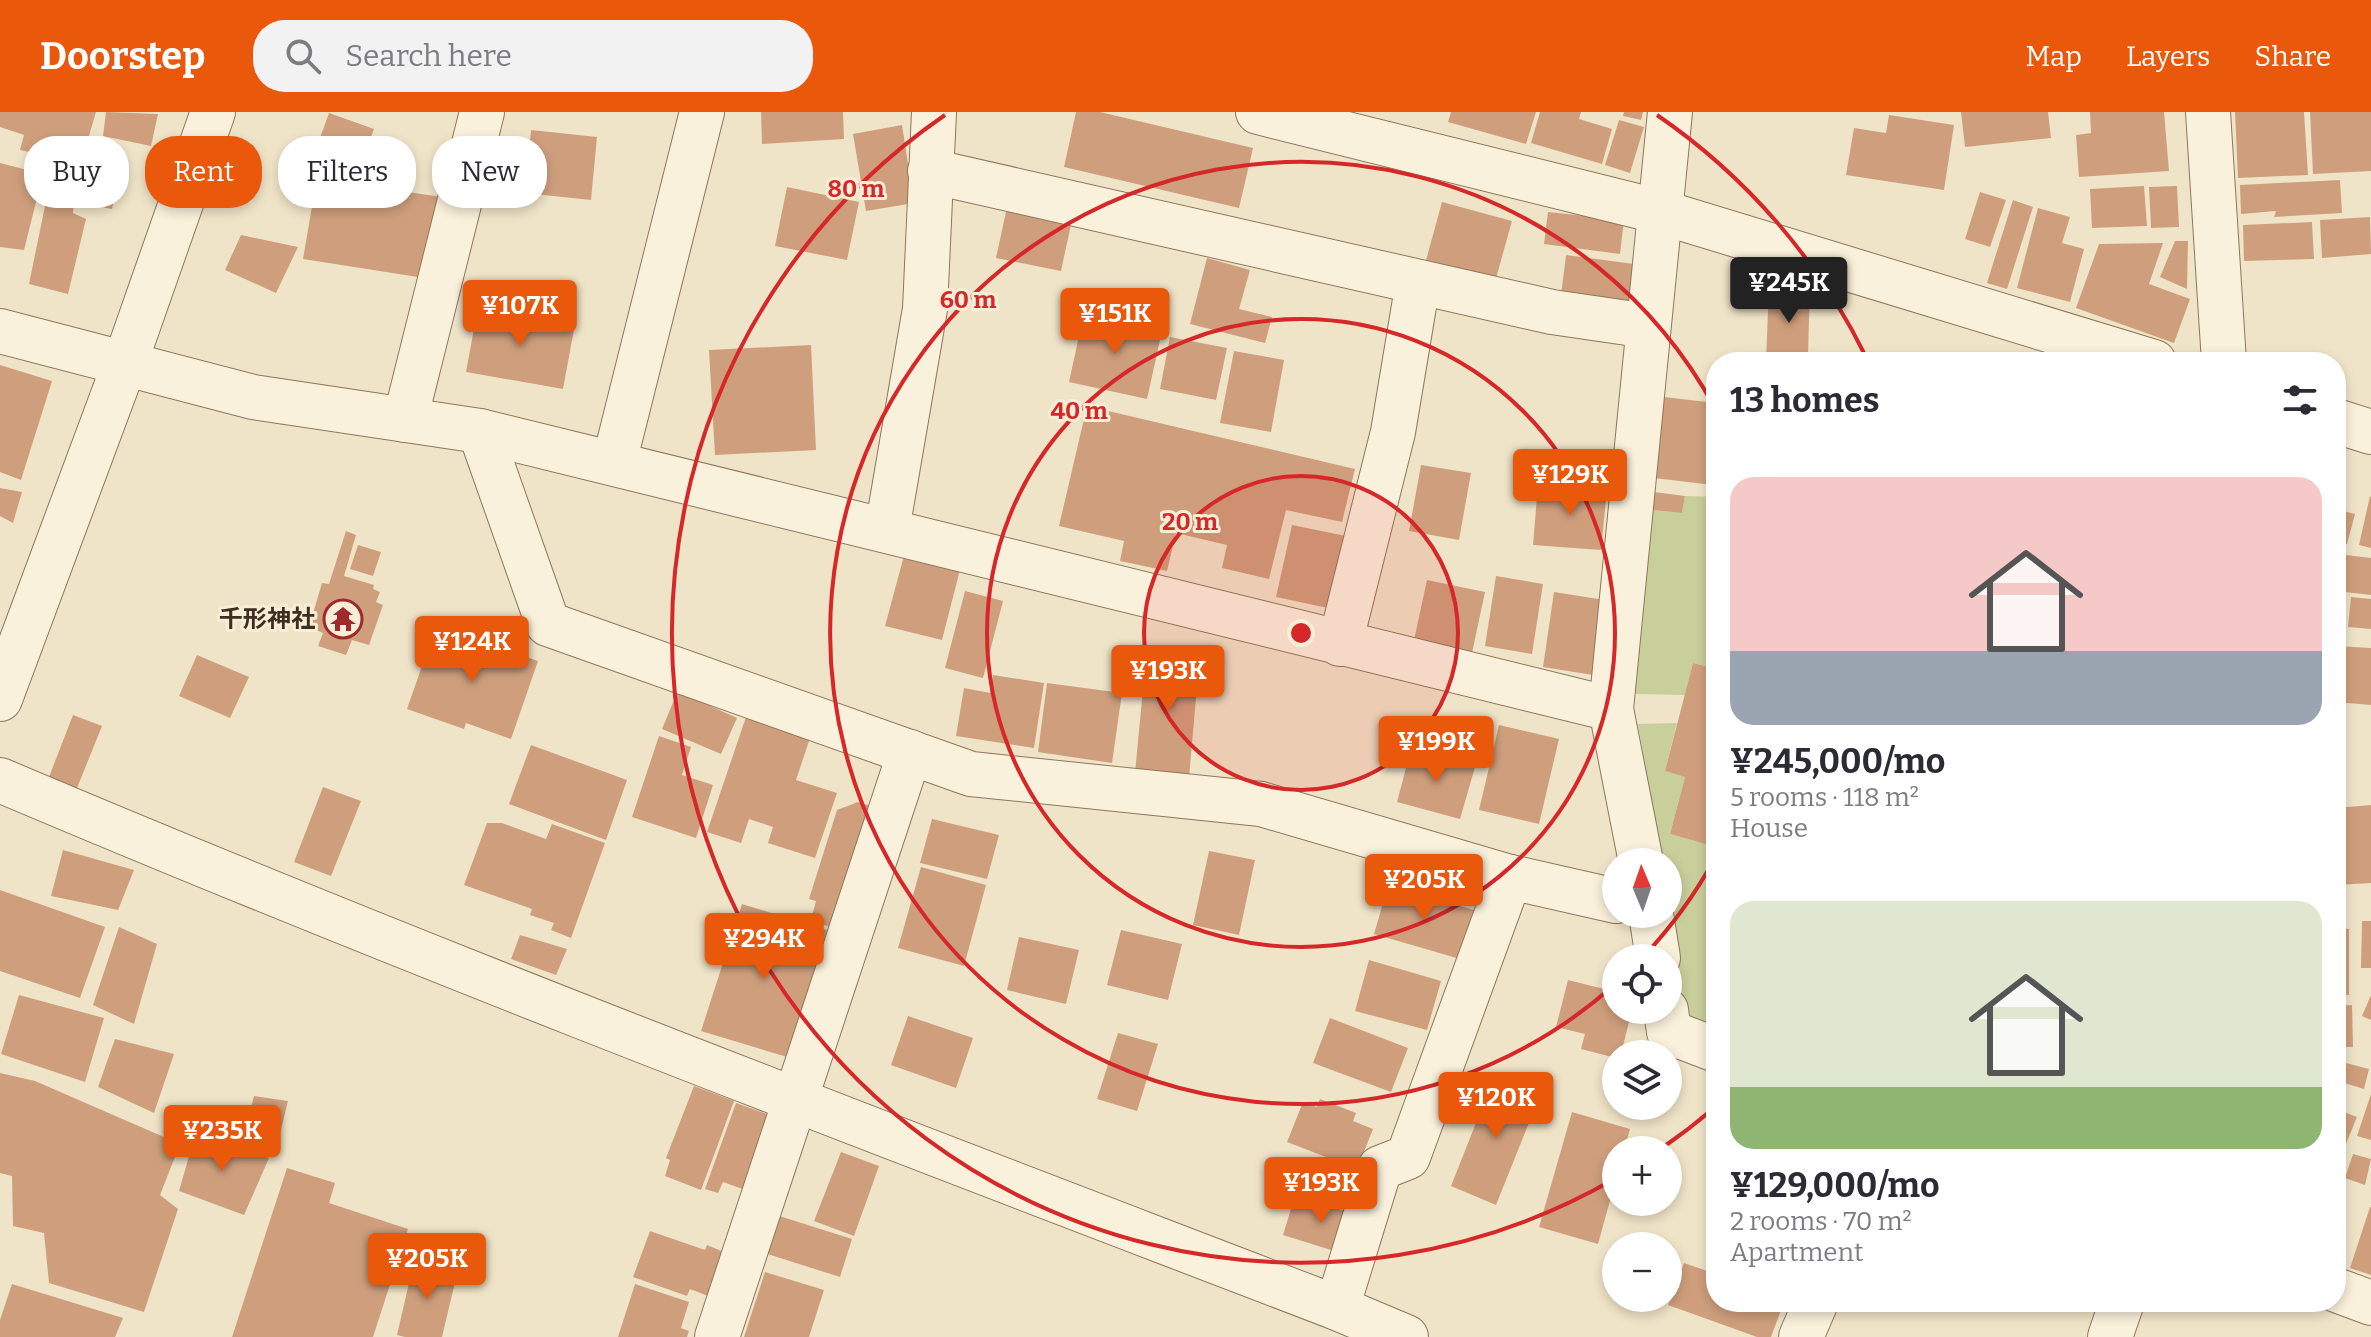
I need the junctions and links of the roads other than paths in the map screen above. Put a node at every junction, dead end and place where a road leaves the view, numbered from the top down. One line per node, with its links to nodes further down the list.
1 (213, 112): 15 (street)
2 (482, 112): 16 (street)
3 (702, 112): 20 (street)
4 (934, 112): 8 (street)
5 (1258, 112): 9 (street)
6 (1670, 112): 9 (street)
7 (2208, 112): 14 (street)
8 (930, 171): 10 (street); 21 (street)
9 (1661, 212): 11 (street); 13 (street)
10 (1418, 282): 11 (street); 22 (street)
11 (1648, 326): 24 (street)
12 (0, 331): 15 (street)
13 (2121, 352)
14 (2223, 352)
15 (125, 363): 16 (street); 23 (street)
16 (405, 420): 18 (street)
17 (2346, 424): 19 (street)
18 (480, 431): 20 (street); 25 (street)
19 (2371, 432)
20 (614, 463): 21 (street)
21 (887, 530): 22 (street)
22 (1340, 644): 24 (street)
23 (0, 699)
24 (1611, 709): 27 (street)
25 (910, 752): 28 (street); 32 (street)
26 (0, 780): 32 (street)
27 (1638, 848)
28 (1510, 877): 29 (street); 35 (street)
29 (1602, 898)
30 (1668, 1024): 31 (street)
31 (1706, 1046)
32 (794, 1100): 35 (street); 38 (street)
33 (2346, 1294): 34 (street)
34 (2371, 1303)
35 (1337, 1308): 39 (street)
36 (1812, 1312): 40 (street)
37 (2119, 1312): 41 (street)
38 (717, 1337)
39 (1406, 1337)
40 (1801, 1337)
41 (2110, 1337)

